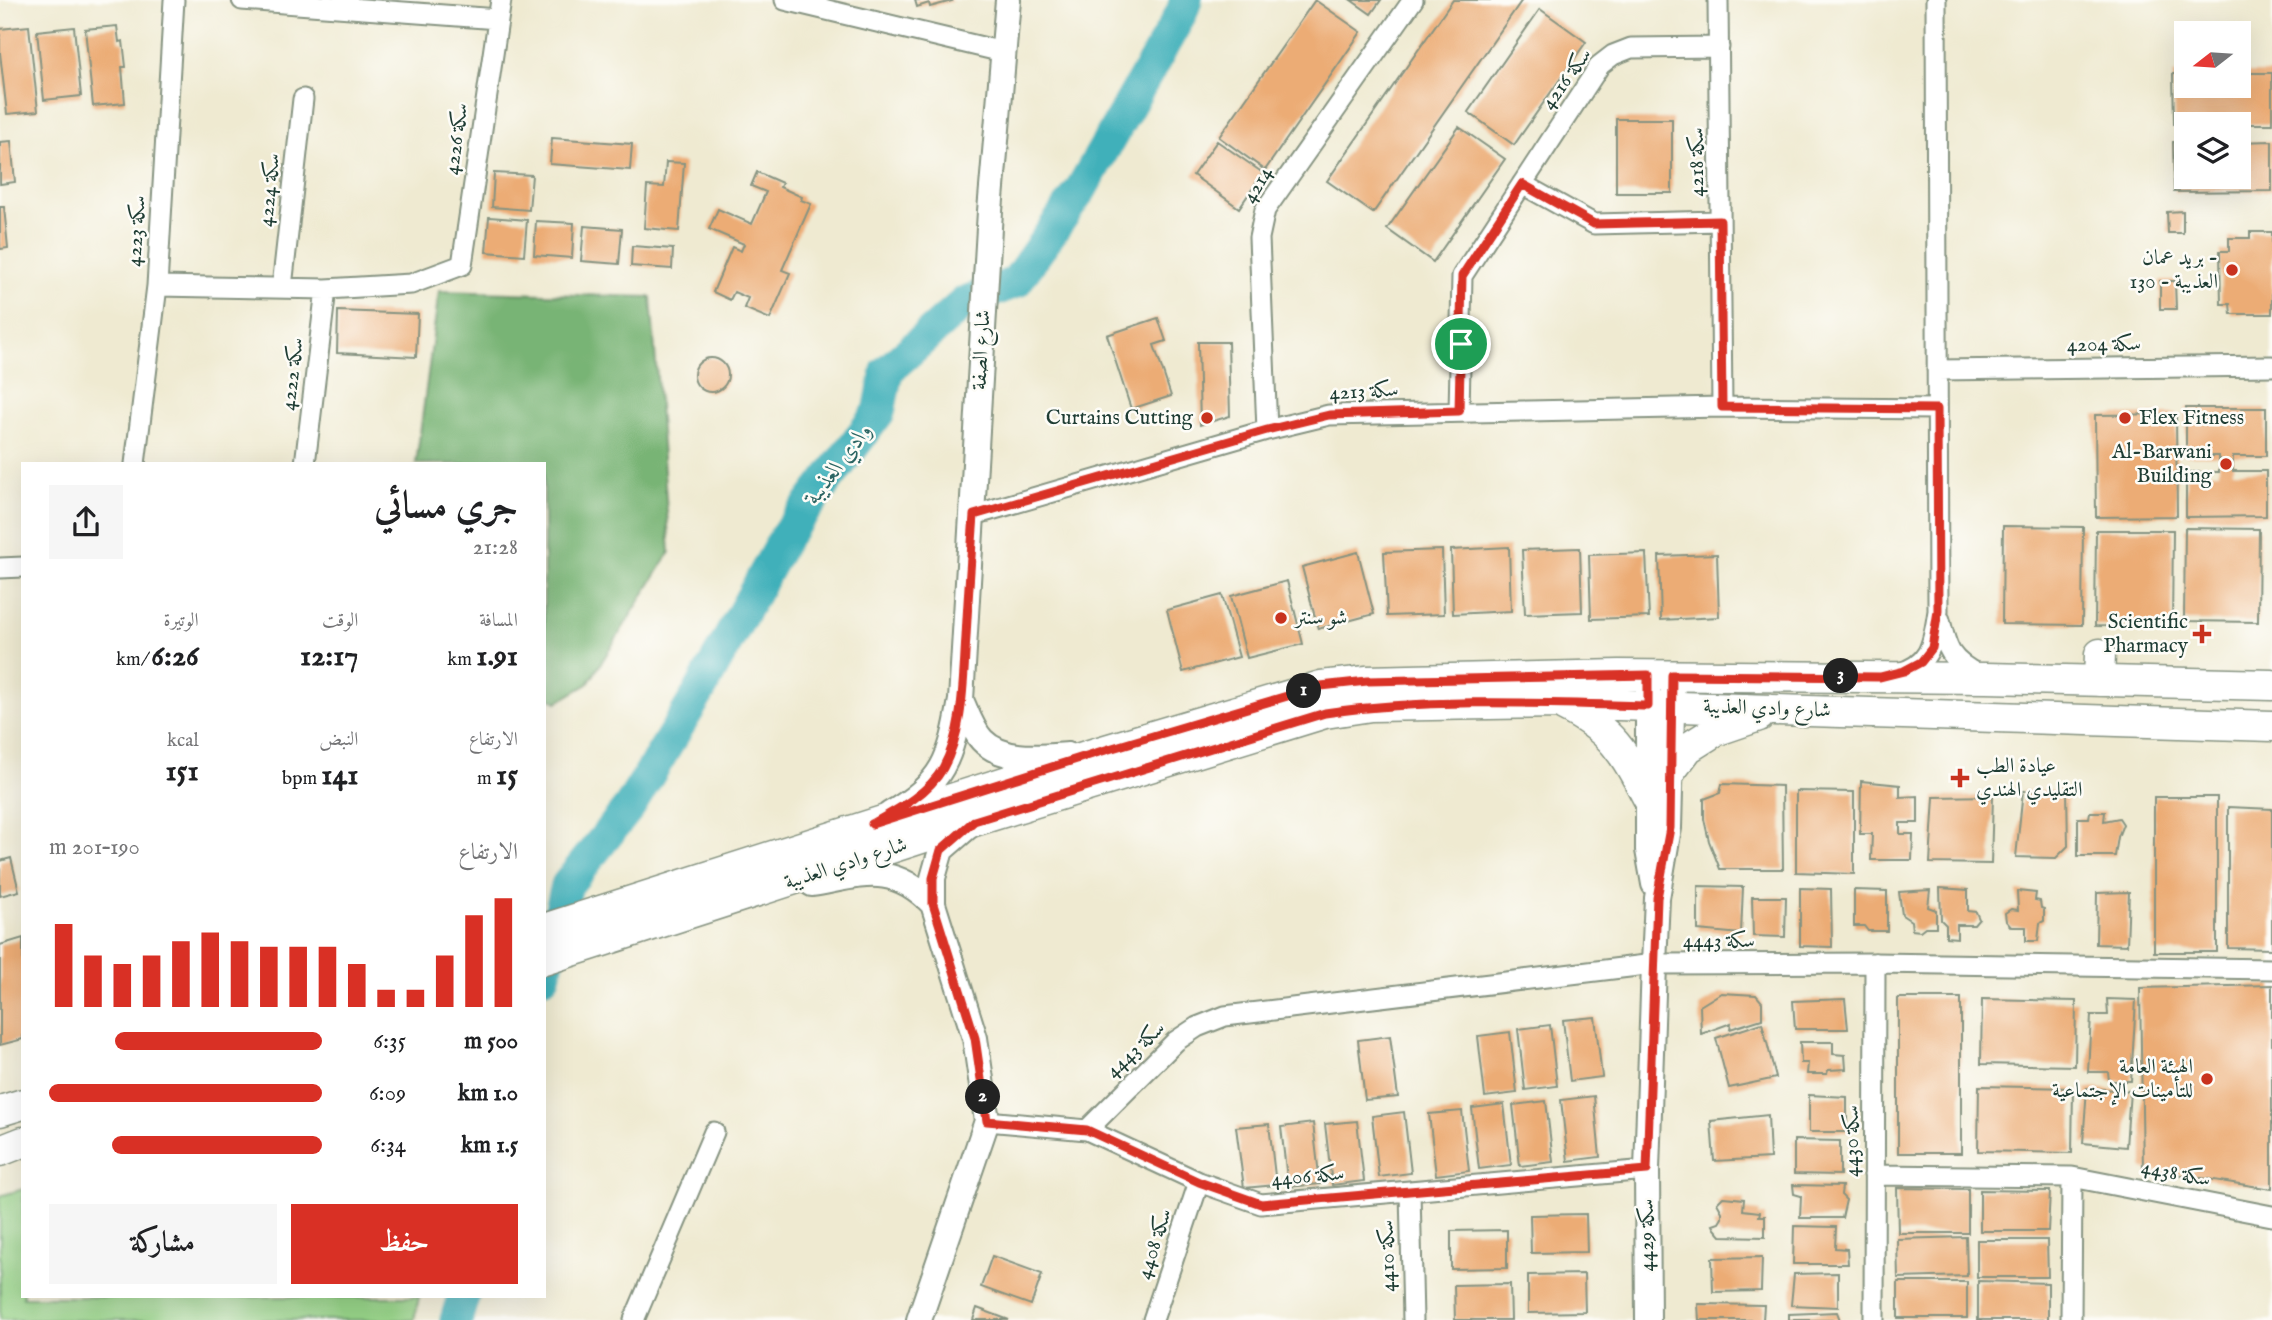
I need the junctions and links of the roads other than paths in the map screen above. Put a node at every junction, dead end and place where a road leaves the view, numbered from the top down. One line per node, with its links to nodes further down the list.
1 (174, 0): 14 (street, سكة 4223)
2 (242, 0): 8 (street, سكة 4226)
3 (785, 0): 10 (street)
4 (1008, 0): 10 (street, شارع الصفة)
5 (1413, 0): 22 (street, 4214)
6 (1718, 0): 9 (street, سكة 4218)
7 (1936, 0): 18 (street)
8 (499, 10): 16 (street, سكة 4226)
9 (1718, 47): 12 (street, سكة 4216); 13 (street, سكة 4218)
10 (1003, 51): 25 (street, شارع الصفة)
11 (303, 99): 15 (street, سكة 4224)
12 (1522, 184): 13 (street); 21 (street, سكة 4216)
13 (1720, 221): 19 (street, سكة 4218)
14 (157, 286): 15 (street); 23 (street, سكة 4223)
15 (282, 287): 16 (street)
16 (326, 289): 24 (street, سكة 4222)
17 (2272, 366): 18 (street, سكة 4204)
18 (1937, 370): 20 (street)
19 (1722, 407): 20 (street, سكة 4213); 21 (street, سكة 4213)
20 (1937, 409): 28 (street)
21 (1459, 411): 22 (street, سكة 4213)
22 (1267, 430): 25 (street, سكة 4213)
23 (135, 462)
24 (305, 462)
25 (974, 515): 33 (street, شارع الصفة)
26 (0, 568): 27 (street)
27 (21, 568)
28 (1938, 611): 30 (street); 31 (street)
29 (1660, 675): 30 (main road, شارع وادي العذيبة); 35 (street, سكة 4429); 38 (main road, شارع وادي العذيبة)
30 (1880, 677): 31 (main road, شارع وادي العذيبة)
31 (1986, 678): 32 (main road, شارع وادي العذيبة)
32 (2272, 685)
33 (961, 700): 38 (street, شارع الصفة); 42 (street, شارع الصفة)
34 (1557, 703): 35 (main road, شارع وادي العذيبة); 40 (main road); 41 (main road, شارع وادي العذيبة)
35 (1660, 706): 36 (main road, شارع وادي العذيبة); 39 (street, سكة 4429); 40 (street, سكة 4429)
36 (1776, 710): 37 (main road, شارع وادي العذيبة); 39 (main road)
37 (2272, 726)
38 (1099, 752): 42 (main road, شارع وادي العذيبة)
39 (1670, 772): 44 (street, سكة 4429)
40 (1648, 798): 44 (street, سكة 4429)
41 (974, 821): 43 (main road, شارع وادي العذيبة); 45 (street)
42 (872, 824): 43 (main road, شارع وادي العذيبة)
43 (748, 881): 45 (street); 46 (main road, شارع وادي العذيبة); 47 (main road, شارع وادي العذيبة)
44 (1657, 898): 49 (street, سكة 4429)
45 (933, 904): 51 (street)
46 (546, 929)
47 (546, 959)
48 (1875, 963): 49 (street, سكة 4443); 50 (street, سكة 4443); 57 (street, سكة 4430)
49 (1654, 964): 52 (street, سكة 4443); 56 (street, سكة 4429)
50 (2272, 969)
51 (987, 1121): 52 (street, سكة 4406); 63 (street)
52 (1087, 1130): 59 (street, سكة 4406)
53 (714, 1132): 62 (street)
54 (21, 1143): 55 (main road)
55 (0, 1150)
56 (1647, 1170): 60 (street, سكة 4406); 66 (street, سكة 4429)
57 (1874, 1175): 58 (street, سكة 4438); 67 (street, سكة 4430)
58 (2072, 1177): 61 (street, سكة 4438); 68 (street)
59 (1199, 1182): 60 (street, سكة 4406); 64 (street, سكة 4408)
60 (1410, 1191): 65 (street, سكة 4410)
61 (2272, 1216)
62 (634, 1320)
63 (919, 1320)
64 (1153, 1320)
65 (1413, 1320)
66 (1648, 1320)
67 (1874, 1320)
68 (2071, 1320)

